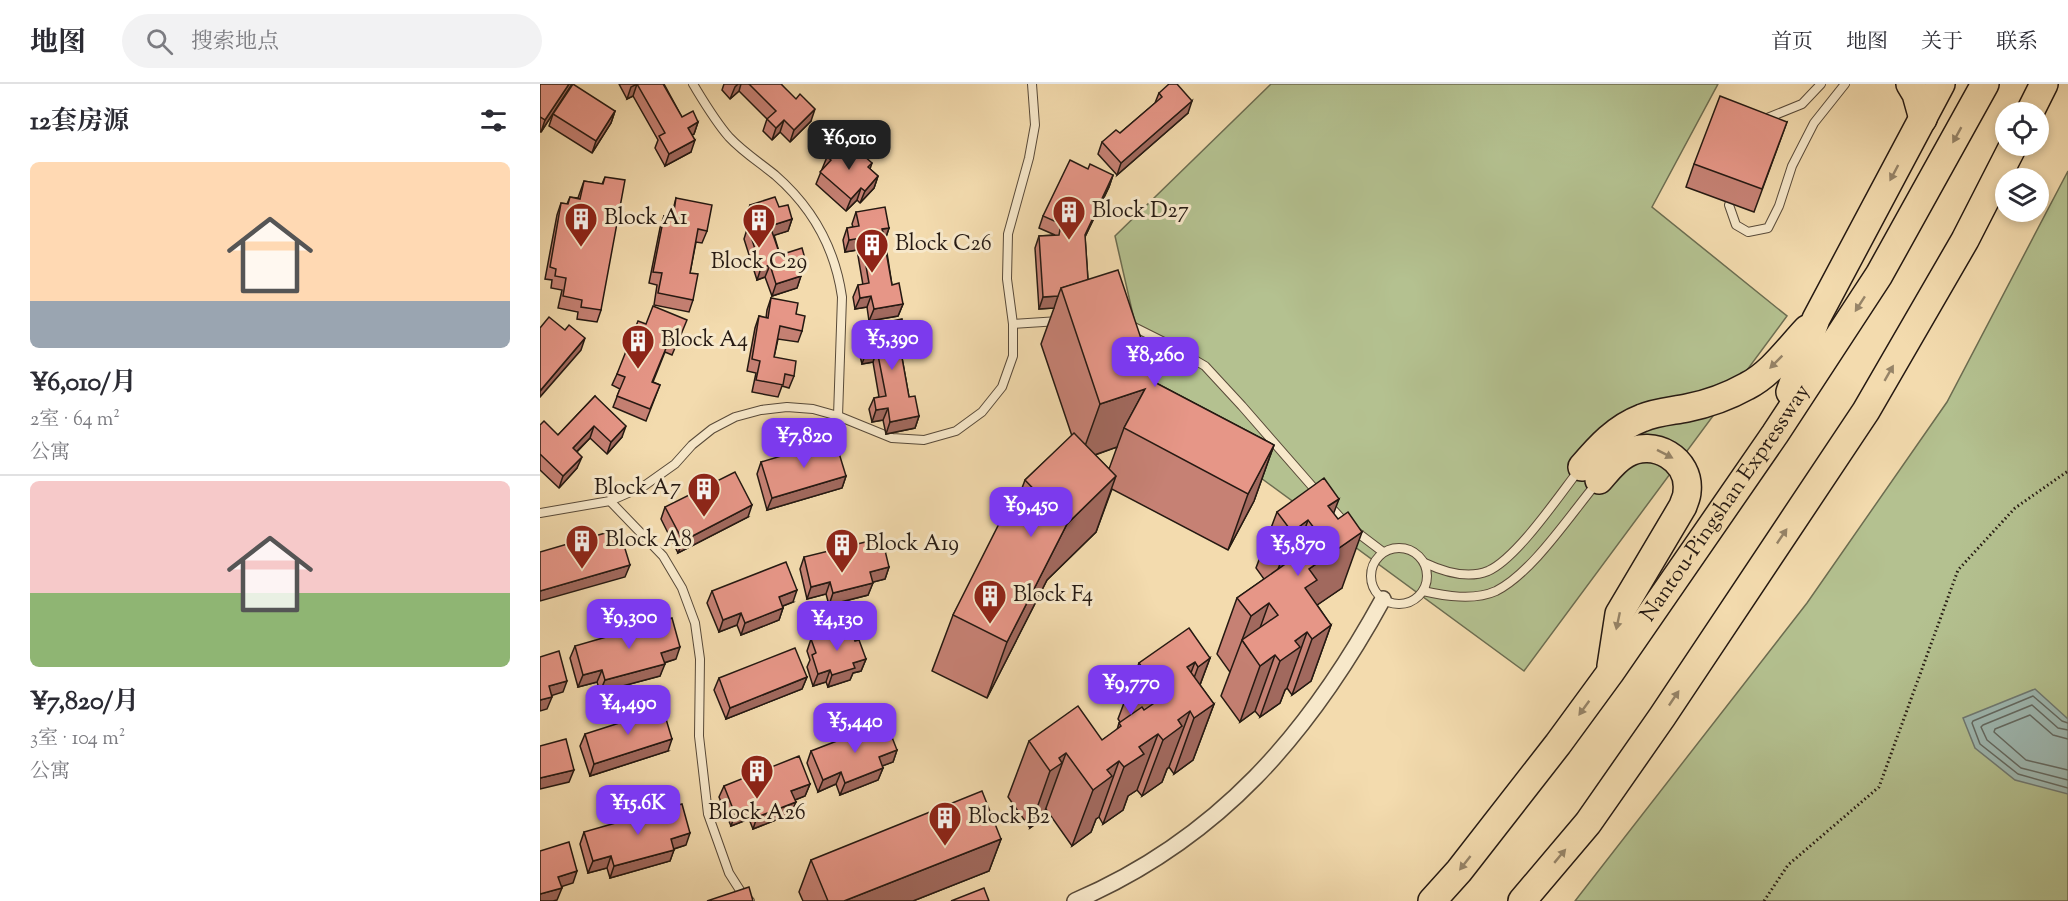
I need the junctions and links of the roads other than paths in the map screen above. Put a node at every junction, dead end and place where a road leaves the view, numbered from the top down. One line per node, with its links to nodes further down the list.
1 (693, 84): 18 (lane)
2 (1032, 84): 17 (lane)
3 (1821, 84): 11 (lane)
4 (1845, 84): 13 (lane)
5 (1910, 84): 10 (highway)
6 (1941, 84): 10 (highway)
7 (1985, 84): 19 (highway, Nantou-Pingshan Expressway, one-way to 19)
8 (2044, 84): 9 (highway)
9 (2035, 102)
10 (1923, 119): 14 (highway, one-way to 14)
11 (1758, 121)
12 (2008, 156): 31 (highway, one-way to 12)
13 (1736, 184)
14 (1816, 319): 19 (highway); 20 (highway, one-way to 20)
15 (1068, 321): 17 (lane)
16 (1119, 323): 23 (lane)
17 (1013, 324): 18 (lane)
18 (838, 416): 21 (lane)
19 (1775, 434): 27 (highway, Nantou-Pingshan Expressway)
20 (1590, 473): 24 (lane); 25 (lane); 27 (highway, one-way to 27)
21 (610, 501): 22 (lane); 28 (lane)
22 (540, 513)
23 (1383, 552): 24 (lane); 26 (lane)
24 (1425, 563): 25 (lane)
25 (1424, 591): 26 (lane)
26 (1383, 600): 29 (street)
27 (1610, 673): 30 (highway, Nantou-Pingshan Expressway, one-way to 30)
28 (750, 901)
29 (1075, 901)
30 (1432, 901)
31 (1522, 901)

